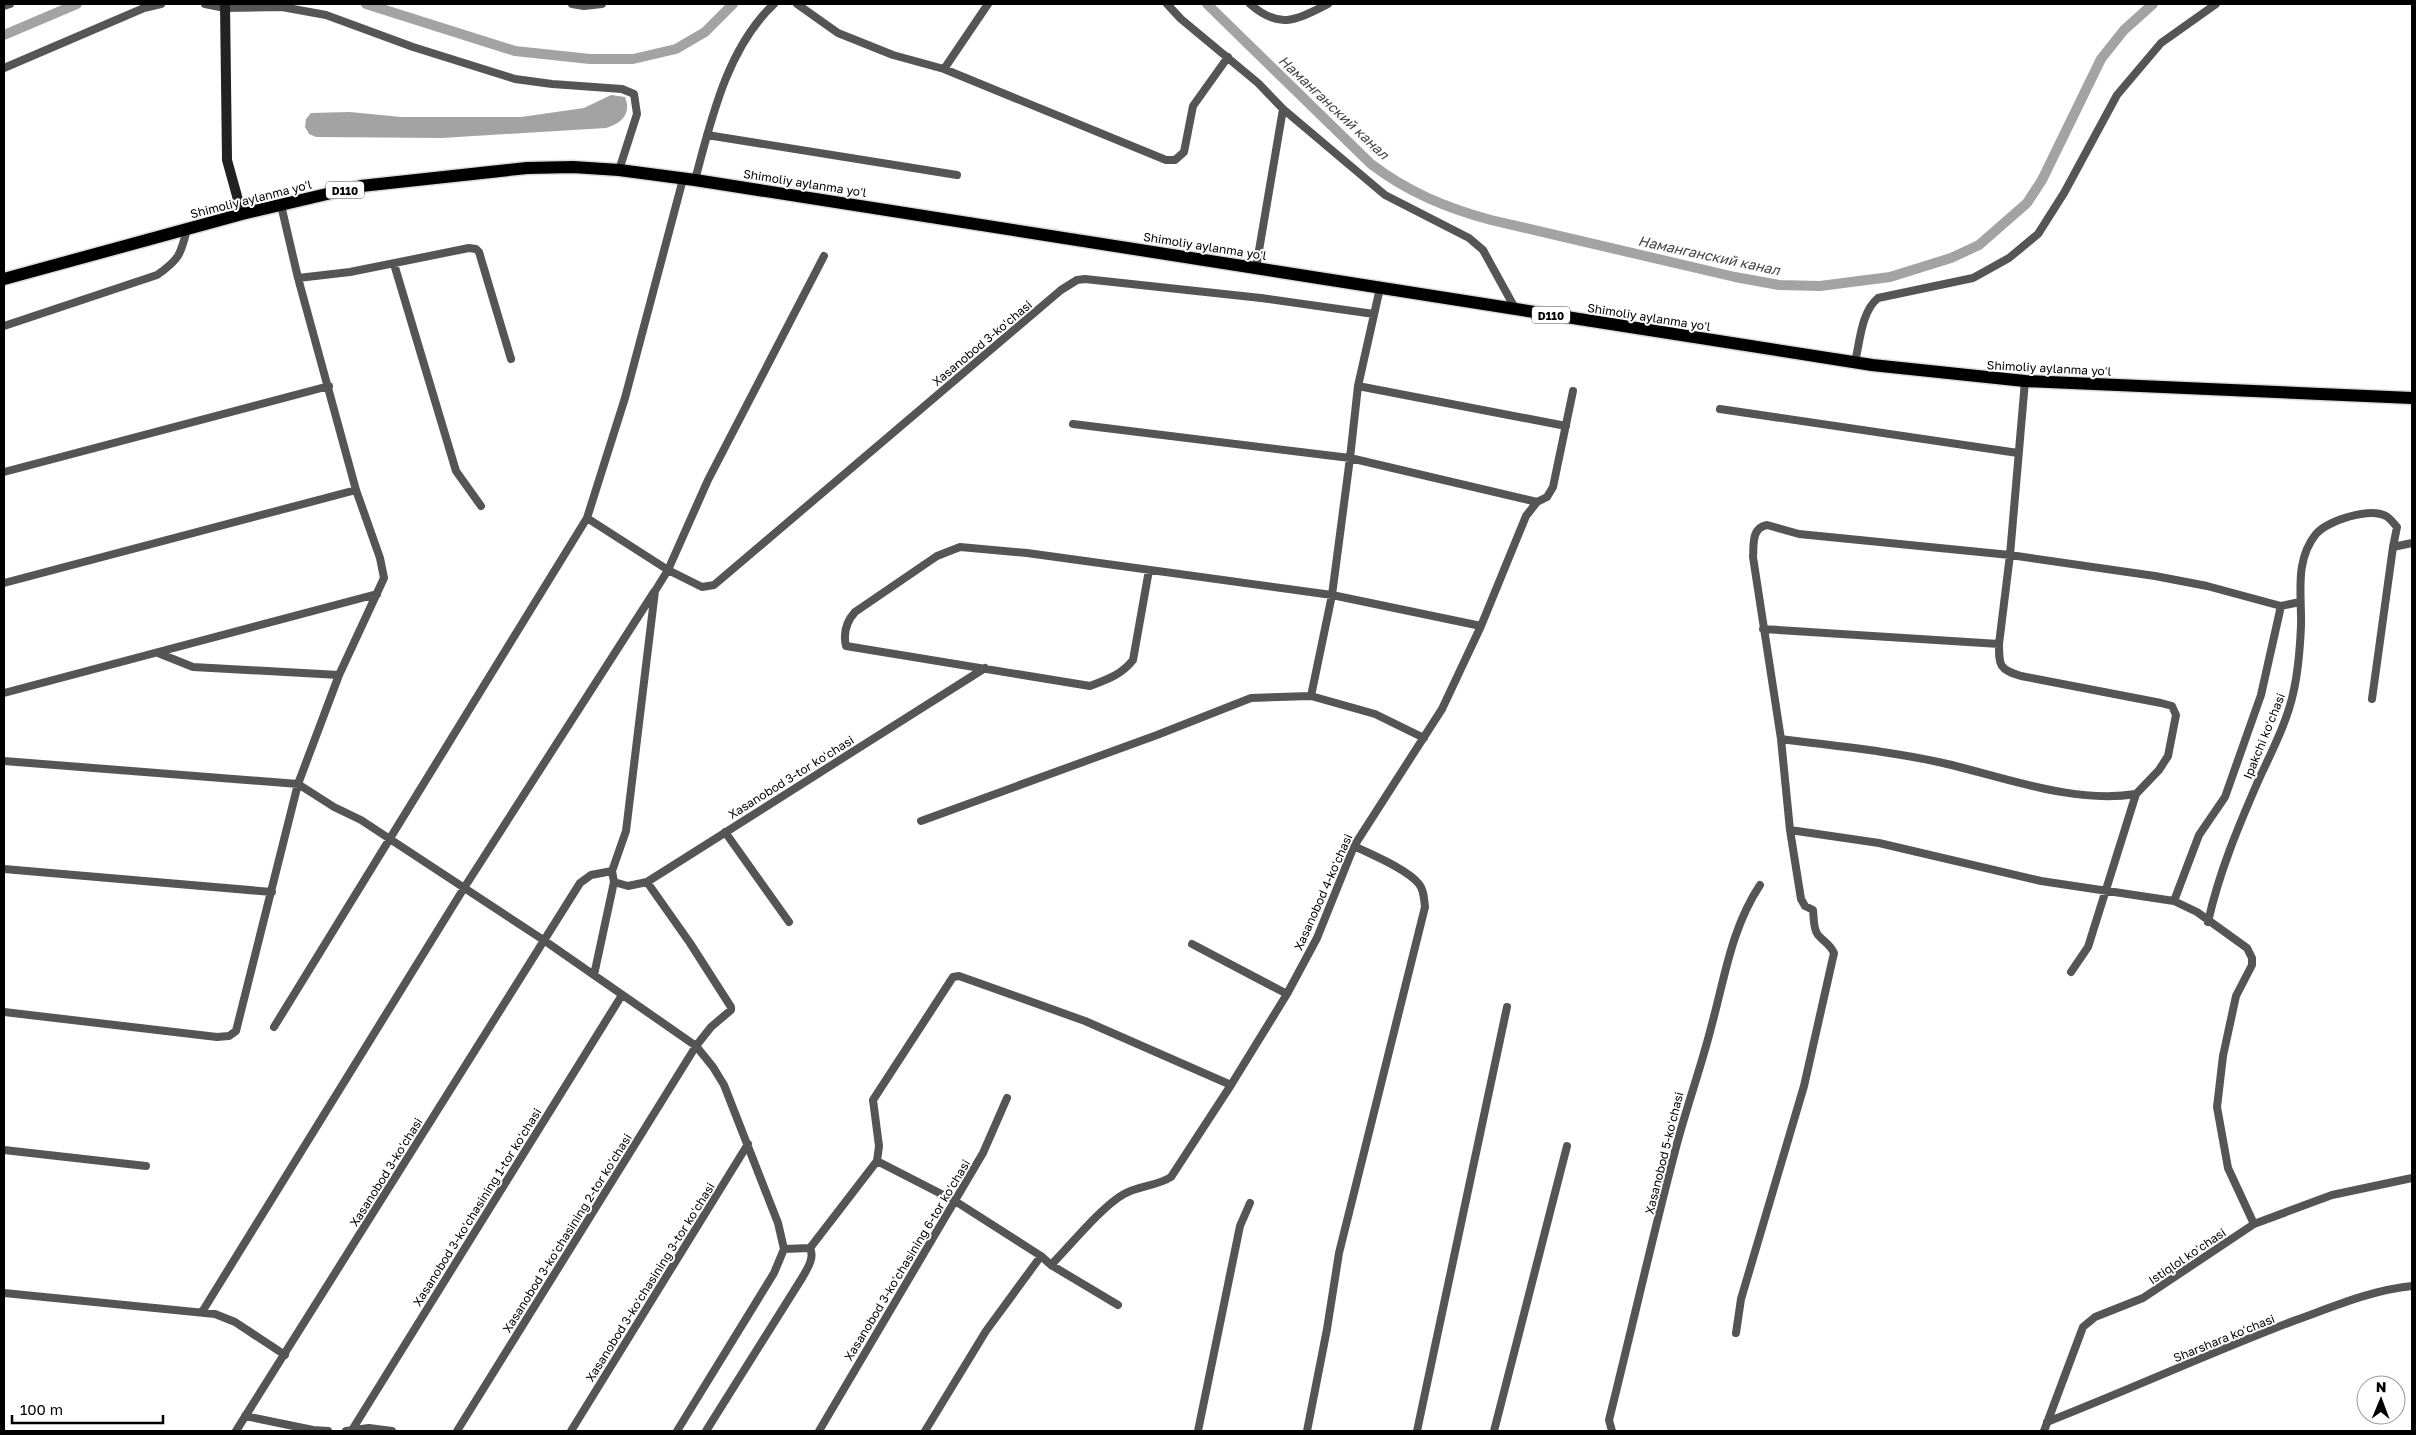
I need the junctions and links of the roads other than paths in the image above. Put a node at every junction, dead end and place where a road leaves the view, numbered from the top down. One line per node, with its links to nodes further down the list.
1 (10, 4): 13 (street)
2 (161, 4): 16 (street)
3 (205, 4): 14 (street)
4 (572, 4): 5 (street)
5 (602, 4)
6 (774, 4): 19 (street)
7 (797, 4): 17 (street)
8 (988, 4): 17 (street)
9 (1167, 4): 15 (street)
10 (1250, 4): 11 (street)
11 (1328, 4)
12 (2216, 4): 36 (street)
13 (4, 6)
14 (225, 6): 20 (street); 24 (main road)
15 (1228, 57): 17 (street); 18 (street)
16 (4, 68)
17 (944, 69)
18 (1283, 109): 28 (street); 32 (street)
19 (707, 135): 21 (street); 22 (street)
20 (619, 170): 22 (main road, Shimoliy aylanma yoʻl / D110); 23 (main road, Shimoliy aylanma yoʻl / D110)
21 (956, 175)
22 (689, 179): 28 (main road, Shimoliy aylanma yoʻl / D110); 51 (street)
23 (281, 205): 24 (main road, Shimoliy aylanma yoʻl / D110); 29 (street)
24 (242, 214): 25 (main road, Shimoliy aylanma yoʻl / D110)
25 (187, 229): 30 (main road, Shimoliy aylanma yoʻl / D110); 34 (street)
26 (824, 256): 55 (street)
27 (394, 264): 29 (street); 35 (street); 50 (street)
28 (1256, 268): 31 (main road, Shimoliy aylanma yoʻl / D110)
29 (298, 278): 38 (street)
30 (4, 279)
31 (1380, 288): 32 (main road, Shimoliy aylanma yoʻl / D110); 33 (street)
32 (1516, 310): 36 (main road, Shimoliy aylanma yoʻl / D110)
33 (1374, 314): 39 (street); 55 (street, Xasanobod 3-koʻchasi)
34 (4, 326)
35 (511, 359)
36 (1855, 362): 37 (main road, Shimoliy aylanma yoʻl / D110)
37 (2024, 381): 41 (main road, Shimoliy aylanma yoʻl / D110); 45 (street)
38 (329, 386): 47 (street); 48 (street)
39 (1358, 386): 44 (street); 46 (street)
40 (1573, 391): 44 (street, Xasanobod 4-koʻchasi)
41 (2412, 398)
42 (1720, 410): 45 (street)
43 (1073, 424): 46 (street)
44 (1566, 426): 49 (street, Xasanobod 4-koʻchasi)
45 (2018, 453): 54 (street)
46 (1350, 458): 49 (street); 60 (street)
47 (4, 472)
48 (356, 490): 57 (street); 59 (street)
49 (1537, 502): 63 (street, Xasanobod 4-koʻchasi)
50 (480, 506)
51 (587, 518): 55 (street, Xasanobod 3-koʻchasi); 80 (street)
52 (2412, 543): 53 (street)
53 (2393, 546): 61 (street, Ipakchi koʻchasi); 71 (street)
54 (2010, 556): 62 (street); 64 (street); 65 (street)
55 (668, 570): 58 (street)
56 (1149, 570): 60 (street); 67 (street); 67 (street)
57 (4, 583)
58 (655, 591): 83 (street); 87 (street)
59 (377, 594): 66 (street); 68 (street)
60 (1332, 595): 63 (street); 70 (street)
61 (2300, 602): 62 (street); 92 (street, Ipakchi koʻchasi)
62 (2281, 606): 90 (street)
63 (1481, 626): 72 (street, Xasanobod 4-koʻchasi)
64 (1763, 629): 65 (street); 73 (street)
65 (1999, 644): 76 (street)
66 (158, 653): 68 (street); 69 (street)
67 (985, 668): 79 (street, Xasanobod 3-tor koʻchasi)
68 (339, 675): 75 (street)
69 (4, 693)
70 (1311, 696): 72 (street); 77 (street)
71 (2372, 699)
72 (1424, 738): 81 (street, Xasanobod 4-koʻchasi)
73 (1781, 739): 76 (street); 78 (street)
74 (4, 761): 75 (street)
75 (298, 784): 80 (street); 89 (street)
76 (2136, 794): 88 (street)
77 (921, 821)
78 (1790, 830): 88 (street); 122 (street)
79 (725, 832): 85 (street, Xasanobod 3-tor koʻchasi); 91 (street)
80 (388, 839): 87 (street); 101 (street)
81 (1354, 846): 97 (street, Xasanobod 4-koʻchasi); 137 (street)
82 (4, 869): 89 (street)
83 (612, 871): 84 (street); 93 (street, Xasanobod 3-koʻchasi)
84 (614, 882): 85 (street, Xasanobod 3-tor koʻchasi); 96 (street)
85 (646, 882): 102 (street, Xasanobod 3-koʻchasining 2-tor koʻchasi)
86 (1760, 885): 140 (street, Xasanobod 5-koʻchasi)
87 (464, 888): 93 (street); 121 (street)
88 (2105, 891): 90 (street); 95 (street)
89 (272, 892): 100 (street)
90 (2174, 901): 92 (street)
91 (789, 922)
92 (2208, 922): 113 (street)
93 (545, 940): 96 (street); 123 (street, Xasanobod 3-koʻchasi)
94 (1192, 944): 97 (street)
95 (2071, 972)
96 (594, 975): 98 (street)
97 (1286, 994): 103 (street, Xasanobod 4-koʻchasi)
98 (622, 995): 102 (street); 128 (street, Xasanobod 3-koʻchasining 1-tor koʻchasi)
99 (1507, 1007): 138 (street)
100 (4, 1012)
101 (274, 1027)
102 (696, 1046): 105 (street); 130 (street, Xasanobod 3-koʻchasining 2-tor koʻchasi)
103 (1231, 1085): 108 (street); 117 (street, Xasanobod 4-koʻchasi)
104 (1007, 1098): 111 (street, Xasanobod 3-koʻchasining 6-tor koʻchasi)
105 (748, 1144): 115 (street); 131 (street, Xasanobod 3-koʻchasining 3-tor koʻchasi)
106 (1567, 1146): 139 (street)
107 (4, 1150): 109 (street)
108 (877, 1161): 111 (street); 114 (street)
109 (146, 1166)
110 (2412, 1178): 113 (street, Istiqlol koʻchasi)
111 (955, 1201): 116 (street); 134 (street, Xasanobod 3-koʻchasining 6-tor koʻchasi)
112 (1250, 1203): 136 (street)
113 (2254, 1224): 125 (street, Istiqlol koʻchasi)
114 (810, 1248): 115 (street); 133 (street)
115 (784, 1249): 132 (street)
116 (1041, 1256): 117 (street); 135 (street)
117 (1051, 1265): 120 (street)
118 (2412, 1286): 125 (street, Sharshara koʻchasi)
119 (4, 1293): 121 (street)
120 (1118, 1305)
121 (202, 1312): 123 (street)
122 (1736, 1333)
123 (284, 1355): 124 (street, Xasanobod 3-koʻchasi)
124 (245, 1416): 126 (street, Xasanobod 3-koʻchasi); 127 (street)
125 (2047, 1422): 141 (street, Istiqlol koʻchasi)
126 (236, 1431)
127 (328, 1431)
128 (349, 1431): 129 (street)
129 (392, 1431)
130 (457, 1431)
131 (571, 1431)
132 (677, 1431)
133 (706, 1431)
134 (819, 1431)
135 (925, 1431)
136 (1198, 1431)
137 (1306, 1431)
138 (1417, 1431)
139 (1494, 1431)
140 (1612, 1431)
141 (2044, 1431)

